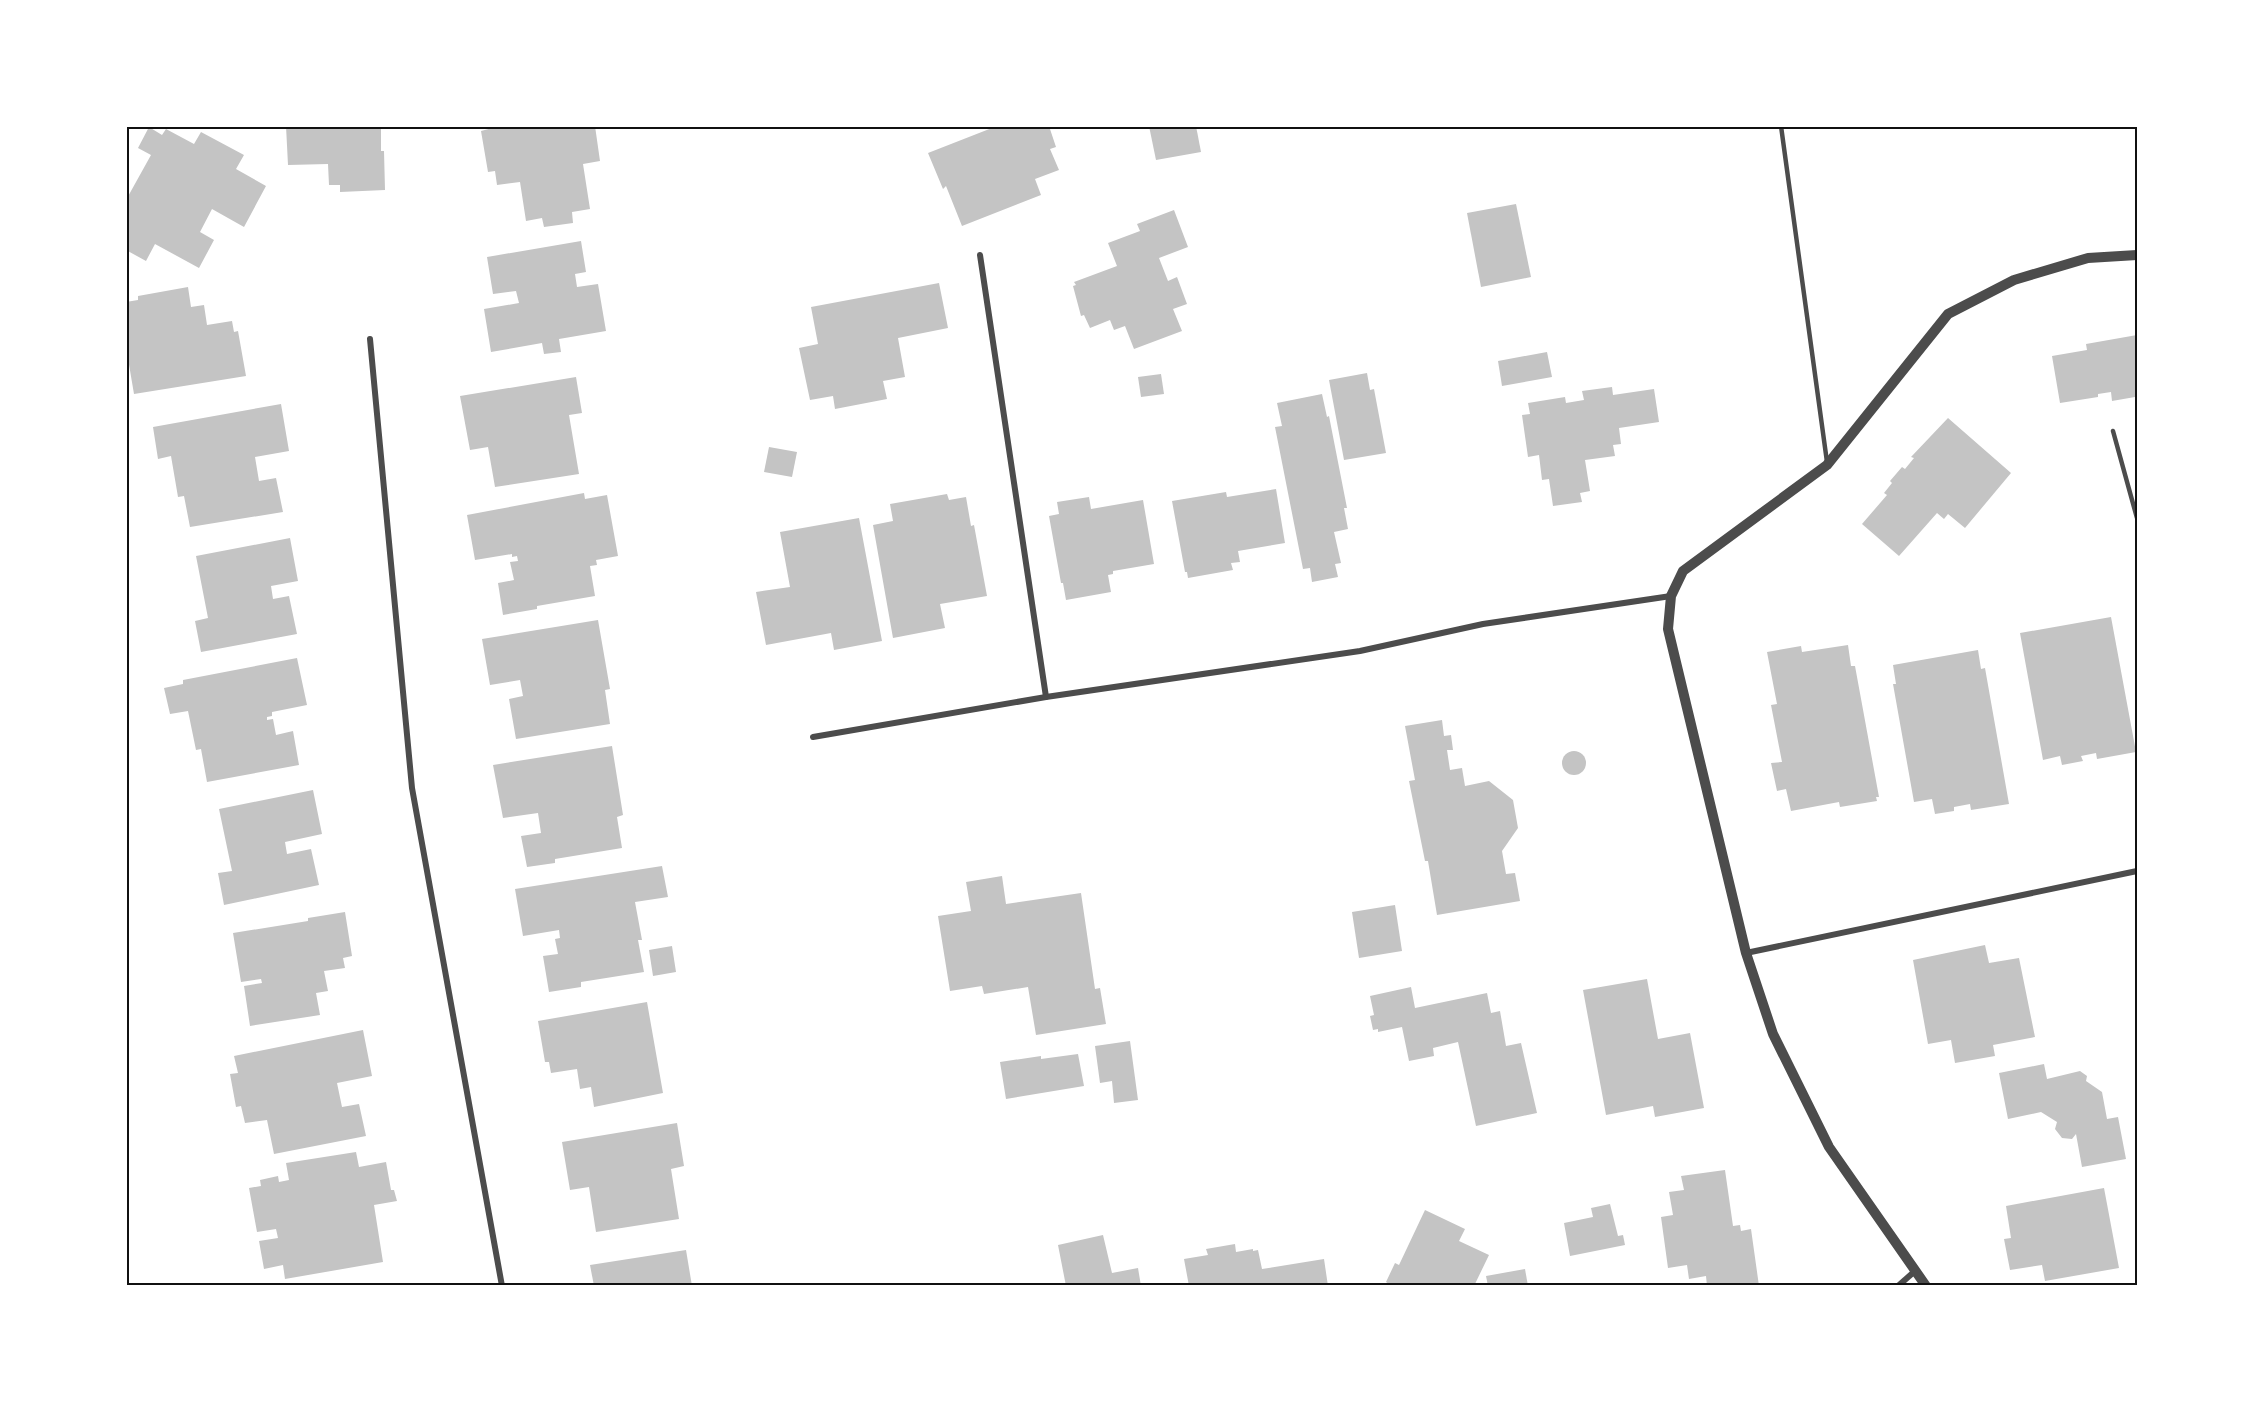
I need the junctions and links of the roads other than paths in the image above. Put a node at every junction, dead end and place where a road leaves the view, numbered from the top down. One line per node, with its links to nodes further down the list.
1 (1781, 126): 6 (lane)
2 (980, 255): 9 (street)
3 (2137, 255): 6 (street)
4 (370, 339): 14 (street)
5 (2113, 431): 7 (lane)
6 (1827, 465): 8 (street)
7 (2137, 518)
8 (1671, 596): 9 (street); 12 (street)
9 (1046, 698): 10 (street)
10 (813, 736)
11 (2137, 871): 12 (street)
12 (1746, 953): 13 (street)
13 (1916, 1272): 15 (street); 16 (street)
14 (502, 1286)
15 (1898, 1286)
16 (1926, 1286)

